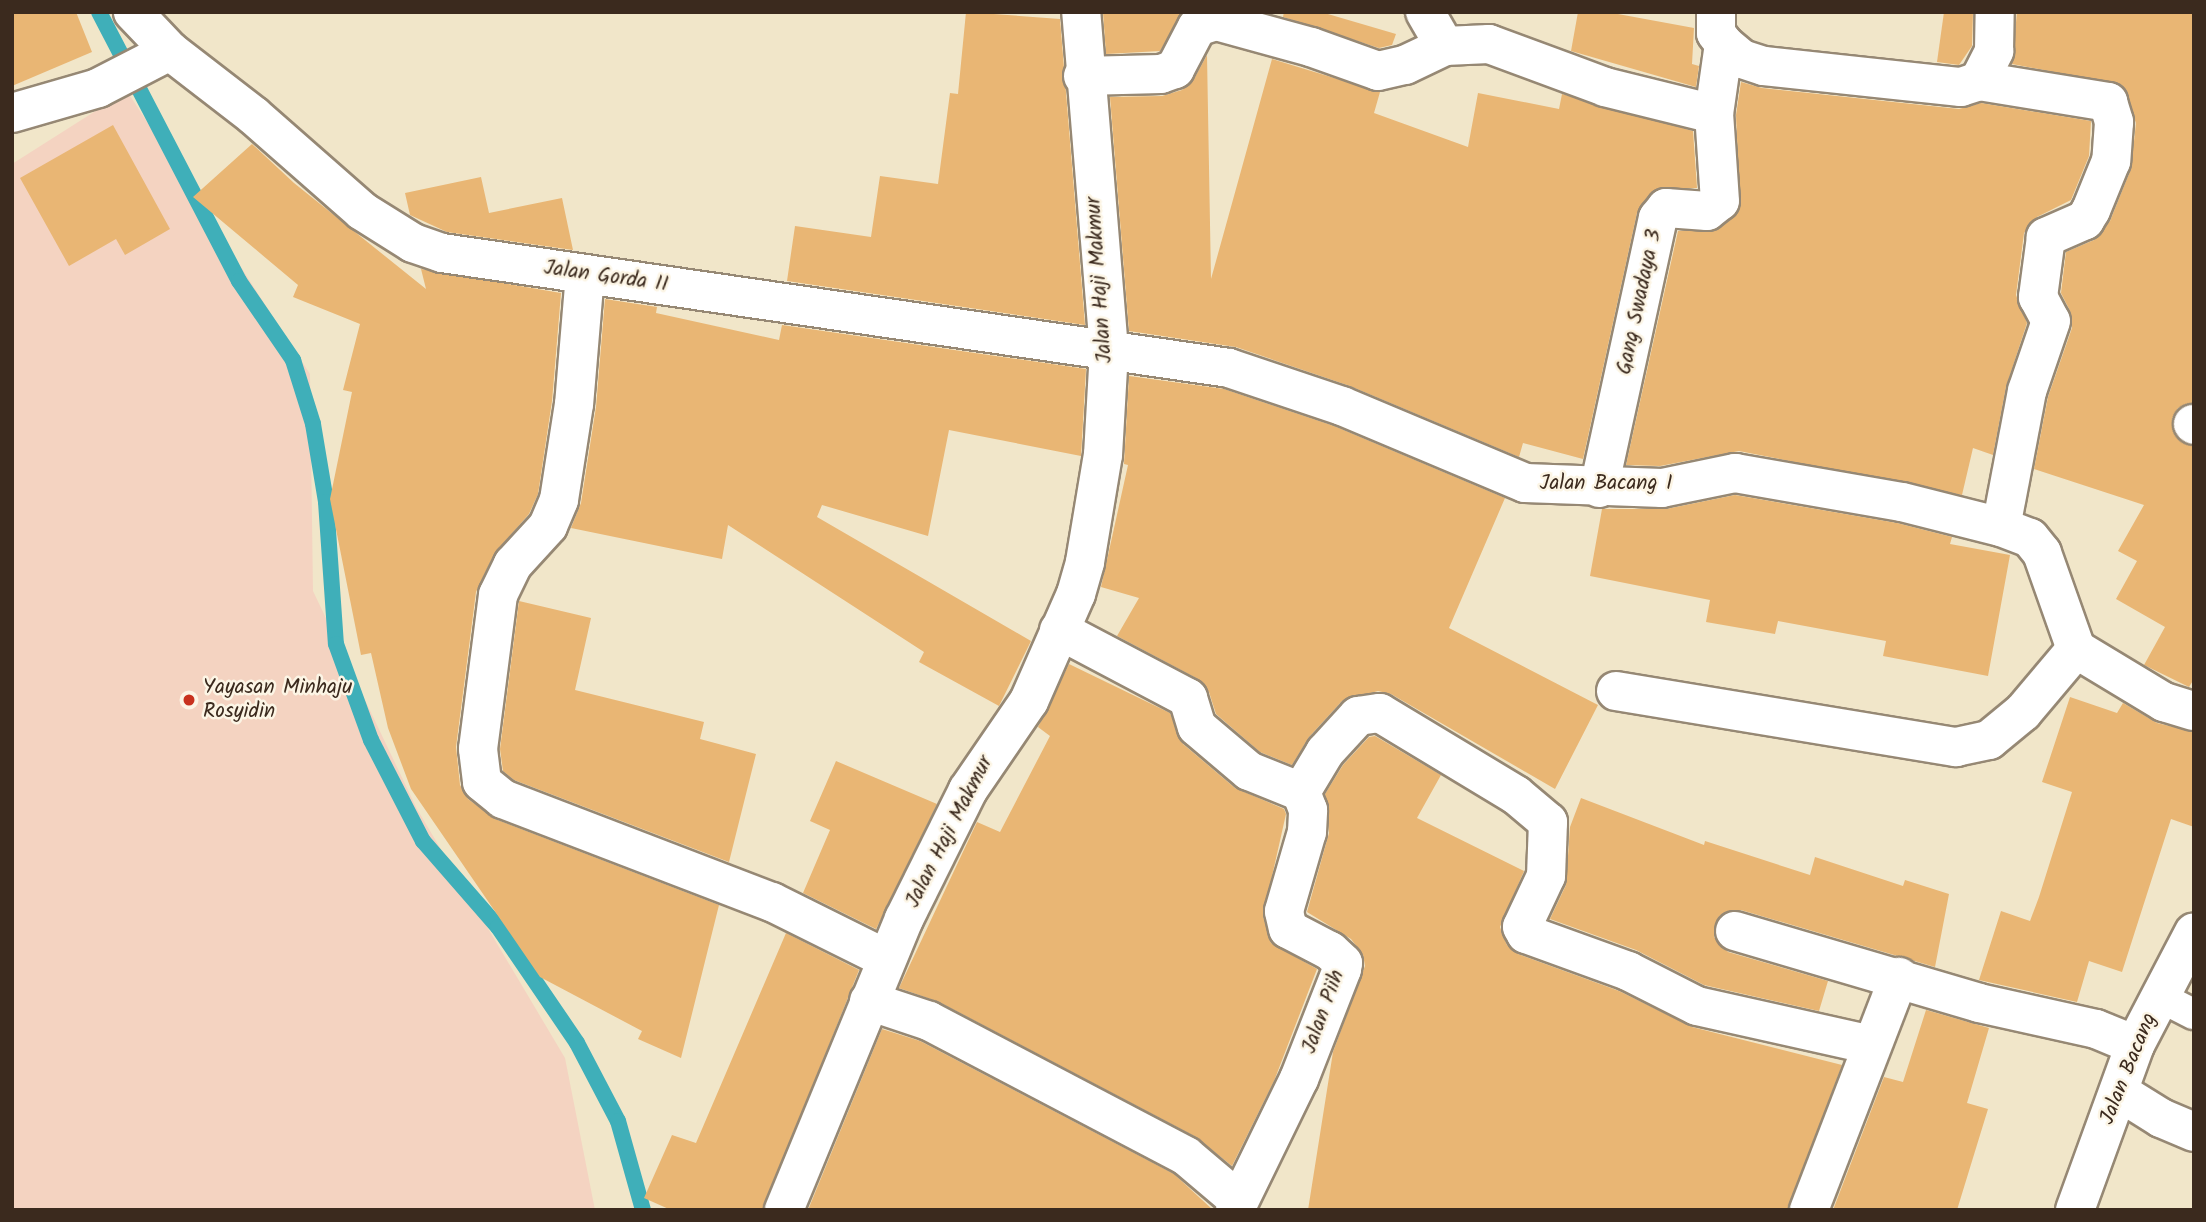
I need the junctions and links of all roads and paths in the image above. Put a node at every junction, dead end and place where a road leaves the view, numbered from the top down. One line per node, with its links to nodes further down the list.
1 (133, 12): 8 (street, Jalan Gorda II)
2 (1081, 12): 9 (street, Jalan Haji Makmur)
3 (1425, 12): 7 (street)
4 (1995, 12): 10 (street)
5 (1492, 28): 7 (street); 12 (street)
6 (1720, 28): 10 (street); 12 (street, Gang Swadaya 3)
7 (1445, 46): 9 (street)
8 (157, 59): 11 (street); 13 (street, Jalan Gorda II)
9 (1083, 76): 14 (street, Jalan Haji Makmur)
10 (1979, 81): 16 (street)
11 (12, 113)
12 (1714, 114): 15 (street, Gang Swadaya 3)
13 (585, 274): 14 (street, Jalan Gorda II); 24 (street)
14 (1109, 350): 15 (street, Jalan Bacang I); 17 (street, Jalan Haji Makmur)
15 (1600, 488): 16 (street, Jalan Bacang I)
16 (2001, 527): 18 (street, Jalan Bacang I)
17 (1059, 630): 21 (street); 24 (street, Jalan Haji Makmur)
18 (2076, 649): 19 (street); 20 (street)
19 (1616, 691)
20 (2194, 711)
21 (1301, 792): 29 (street); 33 (street, Jalan Piih)
22 (1735, 931): 25 (street)
23 (2194, 932): 26 (street, Jalan Bacang)
24 (887, 959): 27 (street, Jalan Haji Makmur)
25 (1899, 977): 29 (street); 30 (street)
26 (2160, 997): 28 (lane); 30 (street, Jalan Bacang)
27 (869, 1001): 33 (street); 34 (street, Jalan Haji Makmur)
28 (2194, 1014)
29 (1872, 1045): 35 (street)
30 (2135, 1045): 31 (street, Jalan Bacang)
31 (2121, 1093): 32 (street); 36 (street, Jalan Bacang)
32 (2194, 1132)
33 (1237, 1205)
34 (784, 1210)
35 (1809, 1210)
36 (2075, 1210)

